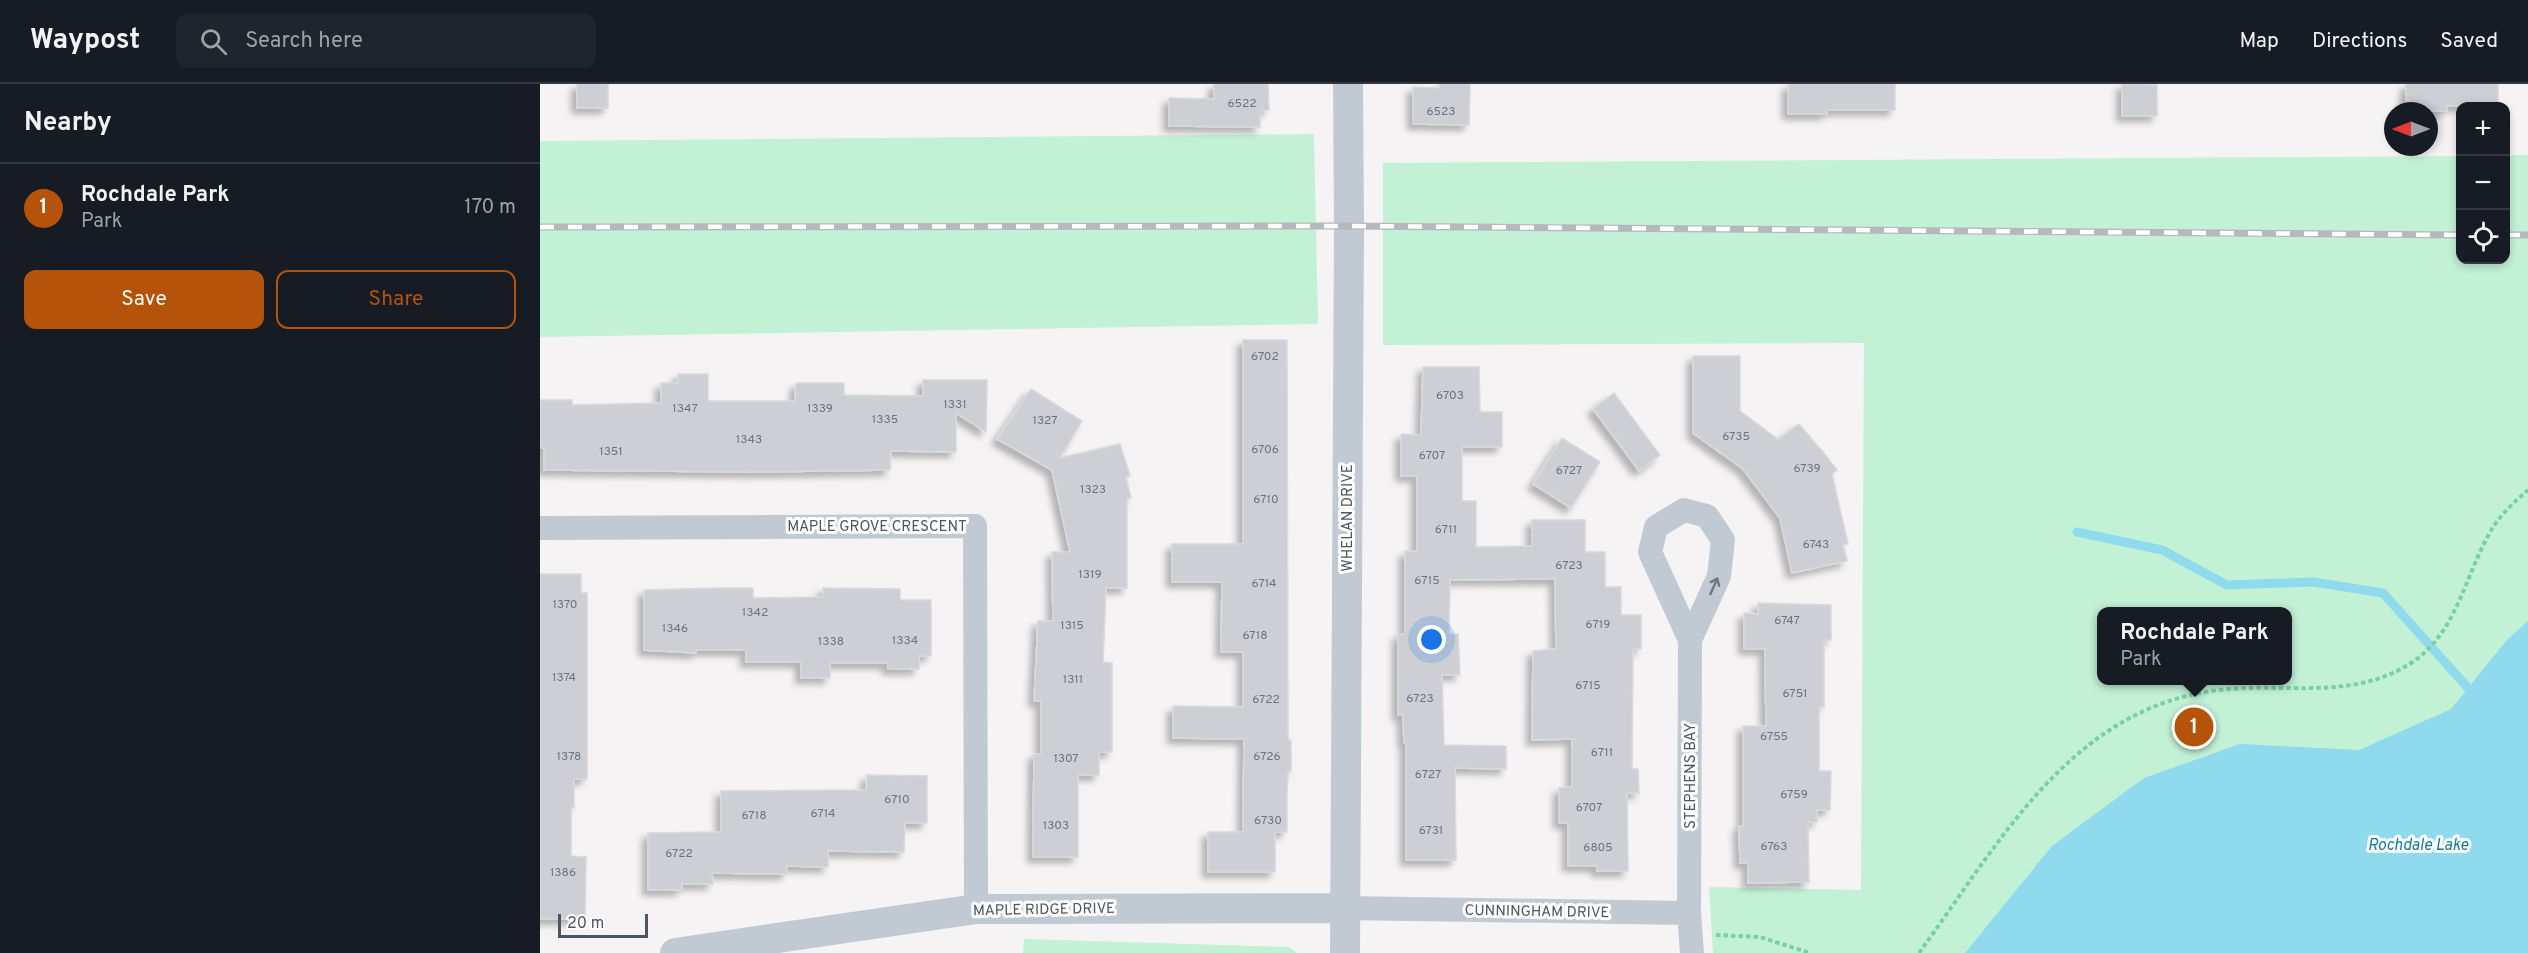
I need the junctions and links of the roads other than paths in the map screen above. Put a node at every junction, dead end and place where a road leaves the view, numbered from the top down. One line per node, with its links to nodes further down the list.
1 (1348, 84): 4 (street, WHELAN DRIVE)
2 (540, 528): 5 (street, MAPLE GROVE CRESCENT)
3 (1690, 640): 3 (street, STEPHENS BAY, one-way to 3); 6 (street, STEPHENS BAY)
4 (1344, 908): 5 (street, MAPLE RIDGE DRIVE); 6 (street, CUNNINGHAM DRIVE); 8 (street, WHELAN DRIVE)
5 (976, 909): 7 (street, MAPLE RIDGE DRIVE)
6 (1691, 934)
7 (675, 953)
8 (1344, 953)

